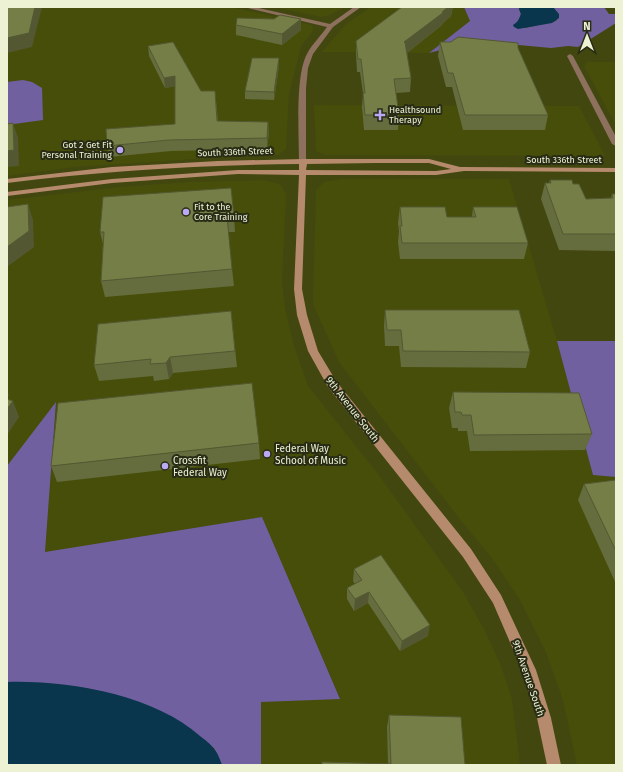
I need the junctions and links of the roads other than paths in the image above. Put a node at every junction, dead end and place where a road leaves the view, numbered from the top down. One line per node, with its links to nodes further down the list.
1 (247, 7): 3 (street)
2 (358, 7): 3 (street, 9th Avenue South)
3 (331, 26): 6 (street, 9th Avenue South)
4 (570, 56): 5 (street)
5 (616, 144)
6 (302, 166): 7 (main road, South 336th Street); 7 (main road, South 336th Street); 9 (main road, South 336th Street); 10 (main road, South 336th Street); 11 (main road, 9th Avenue South)
7 (464, 169): 8 (main road, South 336th Street)
8 (616, 170)
9 (7, 181)
10 (7, 194)
11 (554, 765)

